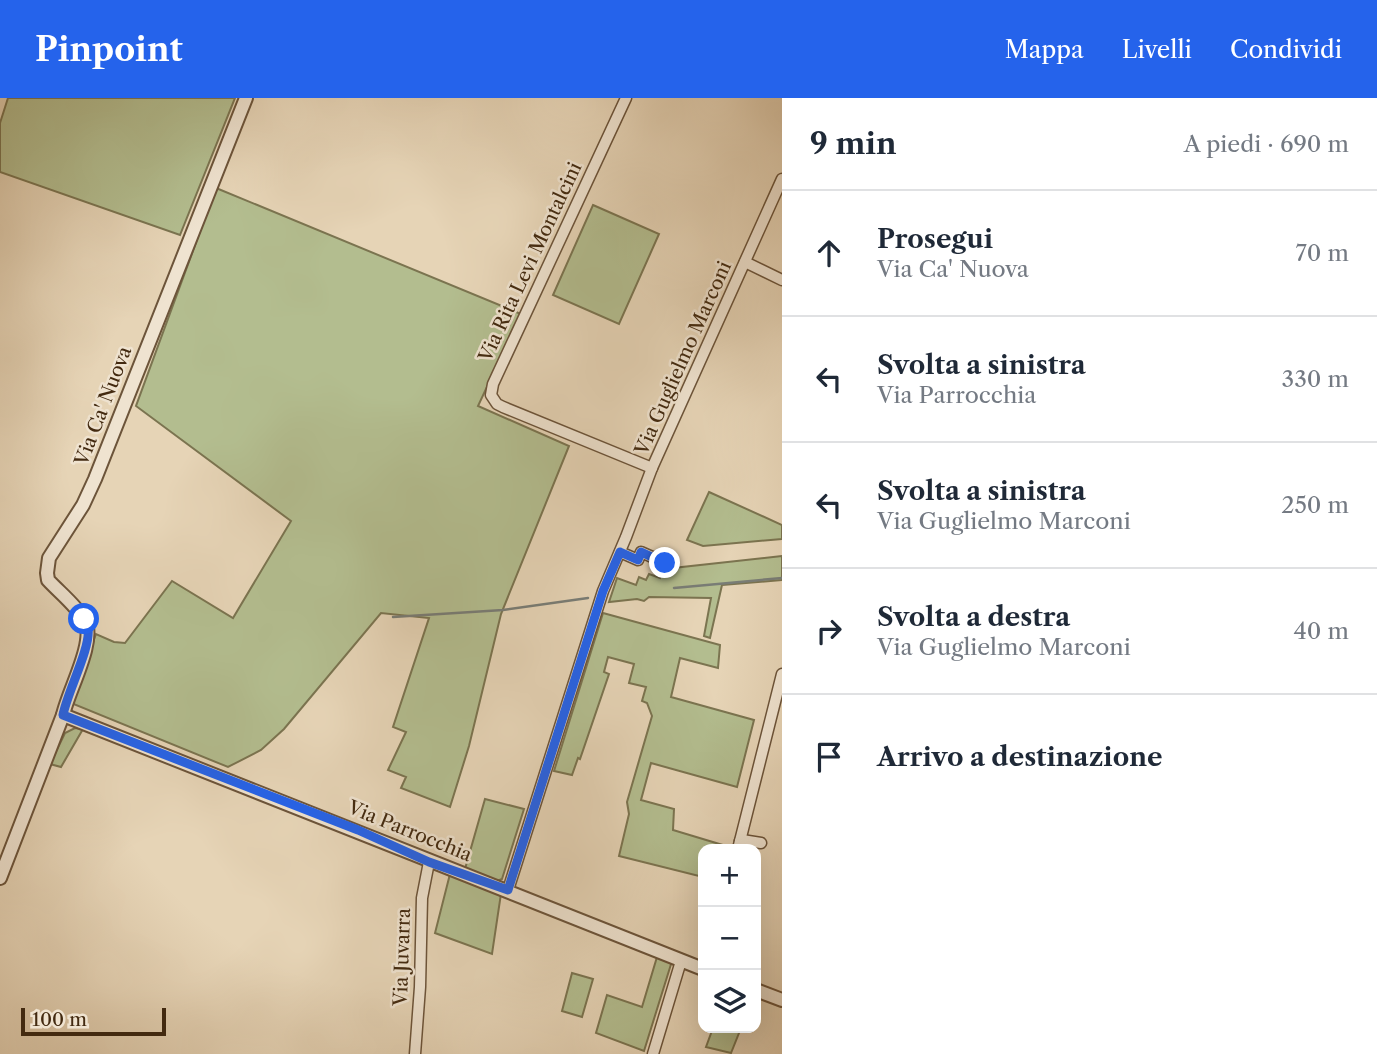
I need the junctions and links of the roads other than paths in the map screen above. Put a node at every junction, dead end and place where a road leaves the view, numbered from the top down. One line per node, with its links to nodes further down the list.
1 (246, 98): 10 (street, Via Ca' Nuova)
2 (626, 98): 6 (street, Via Rita Levi Montalcini)
3 (782, 179): 4 (street, Via Guglielmo Marconi)
4 (745, 262): 5 (street); 6 (street, Via Guglielmo Marconi)
5 (782, 279)
6 (652, 468): 7 (street, Via Guglielmo Marconi)
7 (620, 552): 8 (street); 16 (street, Via Guglielmo Marconi)
8 (668, 564)
9 (782, 674): 12 (street)
10 (63, 715): 14 (street, Via Parrocchia); 15 (street)
11 (761, 843): 13 (street)
12 (739, 844)
13 (750, 844)
14 (429, 862): 16 (street, Via Parrocchia); 21 (street, Via Juvarra)
15 (0, 878)
16 (508, 890): 17 (street, Via Parrocchia)
17 (681, 961): 18 (street, Via Parrocchia); 22 (street)
18 (698, 967)
19 (761, 992): 20 (street)
20 (782, 1000)
21 (415, 1054)
22 (653, 1054)

